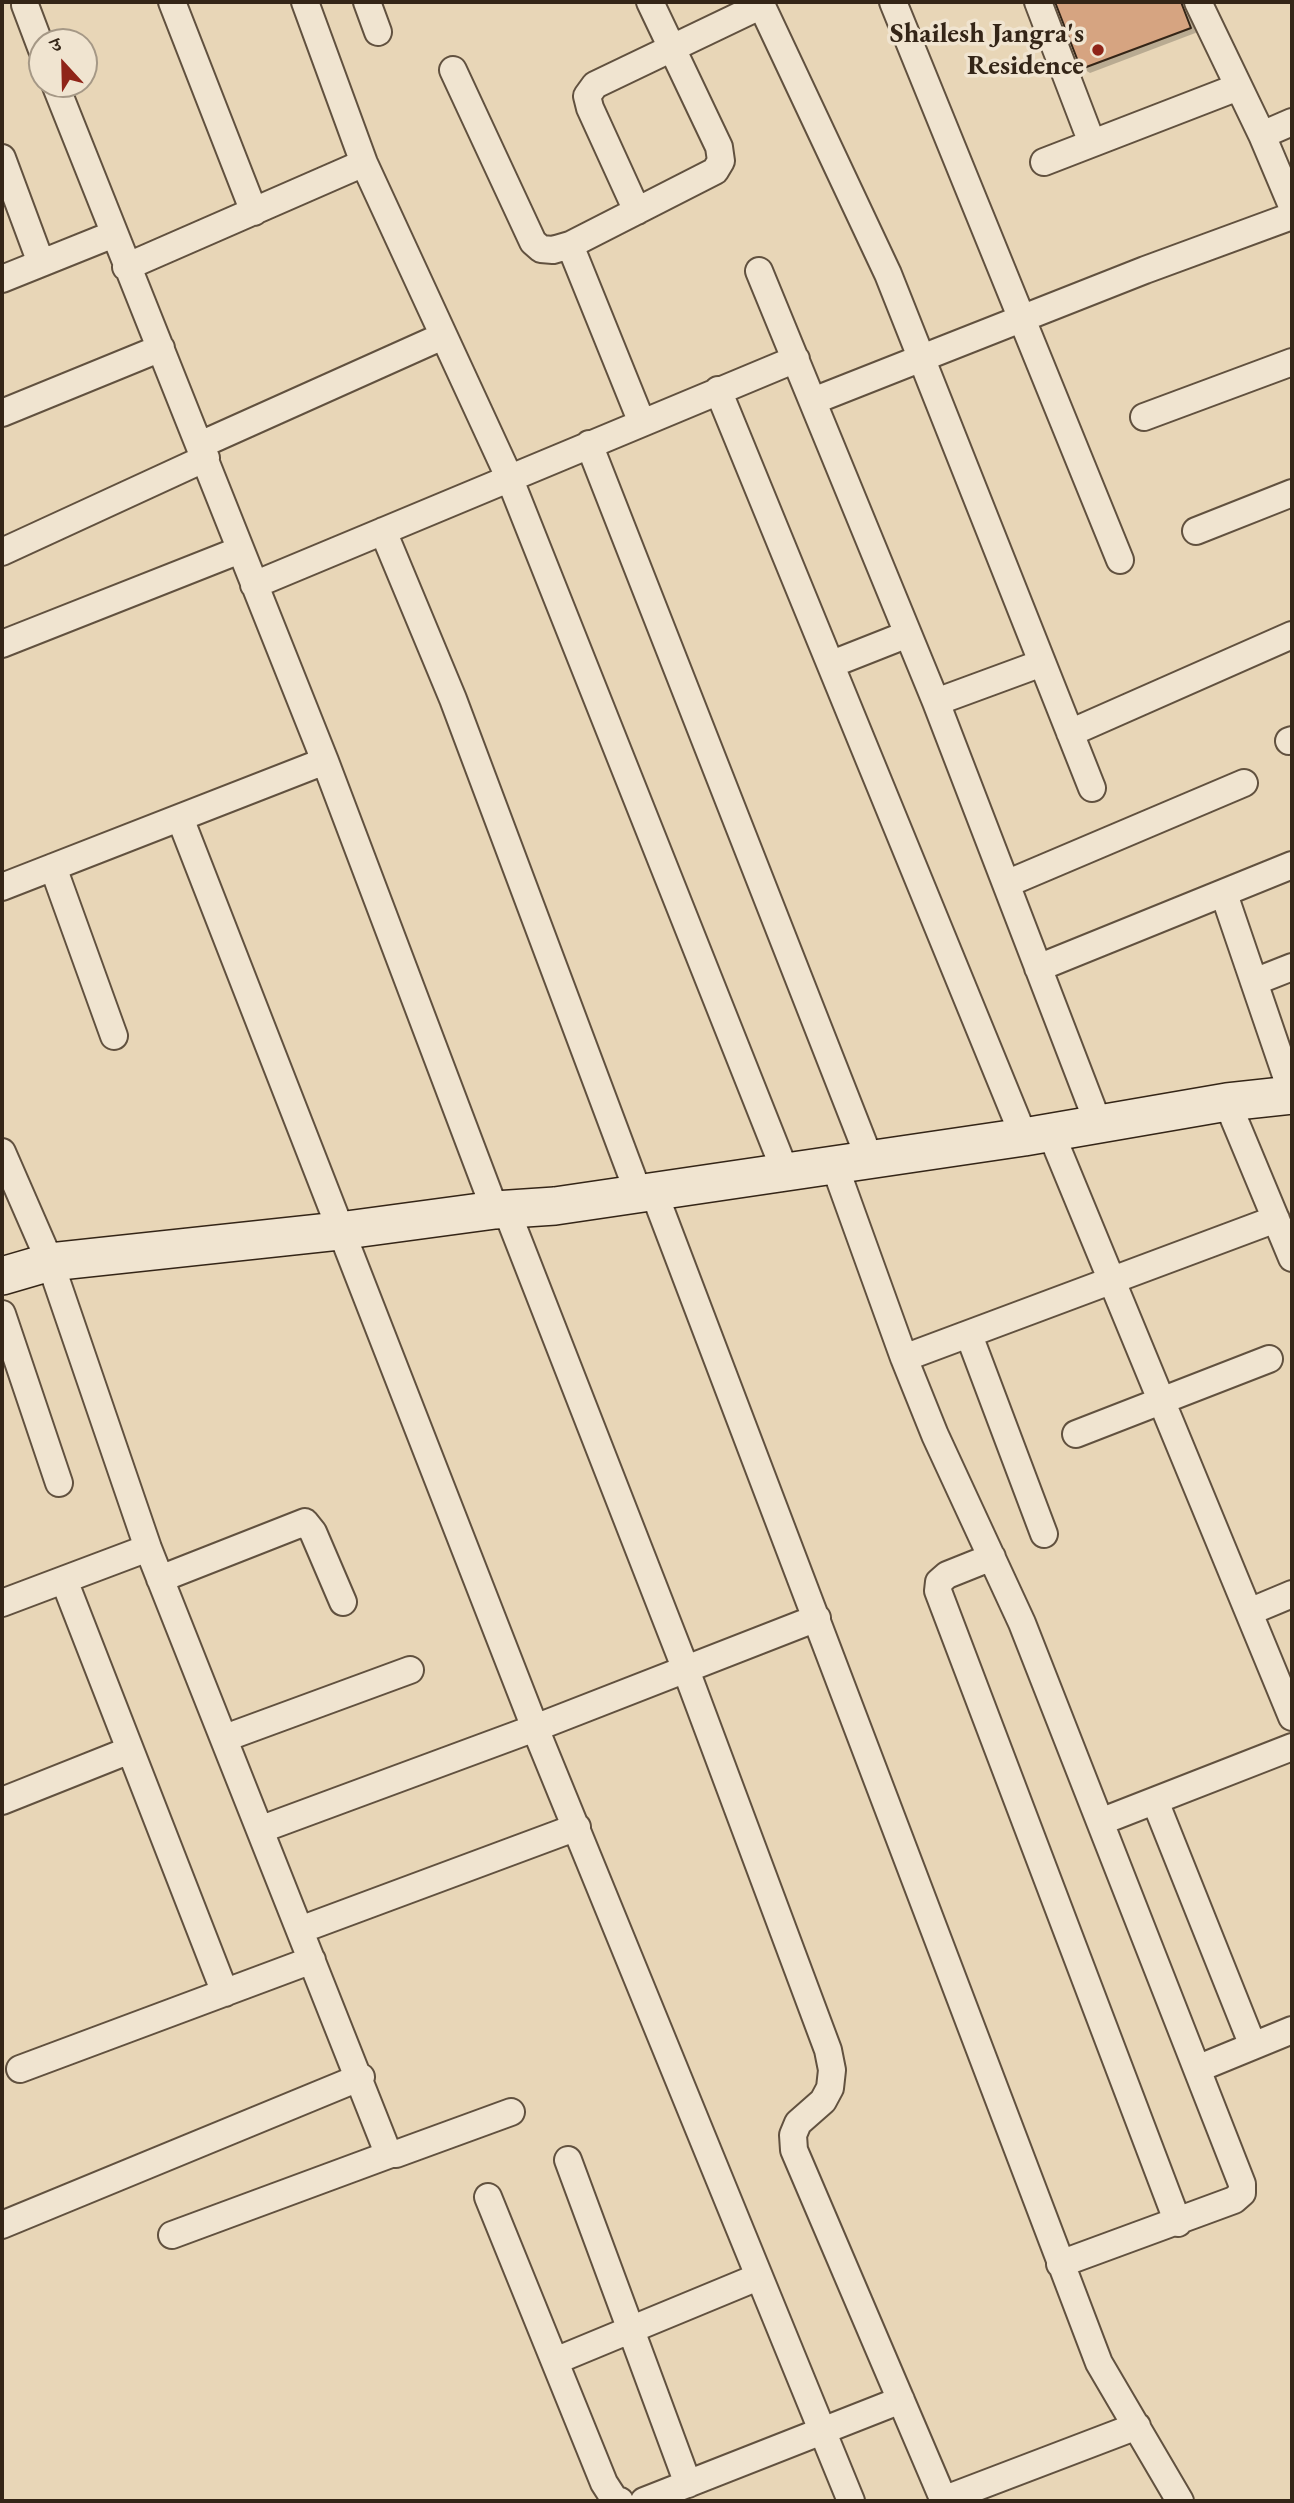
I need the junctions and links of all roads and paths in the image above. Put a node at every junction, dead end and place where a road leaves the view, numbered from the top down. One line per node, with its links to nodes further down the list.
1 (172, 2): 24 (street)
2 (305, 2): 21 (street)
3 (367, 2): 11 (street)
4 (650, 2): 12 (street)
5 (893, 2): 32 (street)
6 (1038, 2): 18 (street)
7 (761, 4): 12 (street); 35 (street)
8 (1207, 4): 14 (street)
9 (17, 6): 10 (street)
10 (30, 28)
11 (378, 33)
12 (671, 48): 23 (street); 23 (street)
13 (453, 70): 27 (street)
14 (1238, 87): 17 (street); 18 (street)
15 (61, 98): 26 (street)
16 (1292, 122): 17 (street)
17 (1262, 135): 22 (street)
18 (1092, 143): 20 (street)
19 (2, 158): 28 (street)
20 (1044, 162)
21 (364, 163): 24 (street); 33 (street)
22 (1292, 206)
23 (637, 211): 27 (street)
24 (254, 212): 29 (street)
25 (1292, 216): 32 (street)
26 (114, 234): 28 (street); 29 (street)
27 (570, 245): 42 (street)
28 (41, 263): 31 (street)
29 (126, 267): 34 (street)
30 (759, 271): 36 (street)
31 (2, 279)
32 (1023, 318): 35 (street); 51 (street)
33 (443, 336): 44 (street); 45 (street)
34 (161, 348): 40 (street); 44 (street)
35 (921, 357): 39 (street); 56 (street)
36 (796, 359): 38 (street); 39 (street)
37 (1292, 362): 41 (street)
38 (718, 390): 42 (street); 57 (street)
39 (813, 401): 53 (street)
40 (2, 413)
41 (1144, 417)
42 (642, 423): 43 (street)
43 (589, 444): 45 (street); 78 (street)
44 (203, 452): 49 (street); 50 (street)
45 (509, 477): 47 (street); 80 (street)
46 (1292, 493): 48 (street)
47 (383, 531): 52 (street); 81 (street)
48 (1196, 531)
49 (240, 550): 52 (street); 55 (street)
50 (2, 552)
51 (1120, 560)
52 (254, 584): 60 (street)
53 (908, 634): 57 (street); 58 (street)
54 (1292, 635): 59 (street)
55 (2, 644)
56 (1042, 663): 58 (street); 59 (street)
57 (832, 664): 76 (street)
58 (936, 702): 67 (street)
59 (1070, 733): 62 (street)
60 (324, 761): 63 (street); 82 (street)
61 (1244, 783): 67 (street)
62 (1092, 788)
63 (180, 818): 65 (street); 84 (street)
64 (1292, 866): 68 (street)
65 (53, 867): 66 (street); 72 (street)
66 (3, 884)
67 (1006, 884): 70 (street)
68 (1224, 894): 70 (street); 71 (street)
69 (1292, 967): 71 (street)
70 (1038, 968): 75 (street)
71 (1254, 982): 73 (street)
72 (114, 1036)
73 (1292, 1094): 74 (street)
74 (1227, 1102): 75 (street); 83 (street)
75 (1098, 1123): 76 (street)
76 (1037, 1134): 78 (street); 88 (street)
77 (2, 1152): 86 (street)
78 (870, 1160): 79 (street)
79 (834, 1164): 80 (street); 91 (street)
80 (785, 1171): 81 (street)
81 (646, 1191): 82 (street); 105 (street)
82 (500, 1210): 84 (street); 107 (street)
83 (1276, 1219): 85 (street); 88 (street)
84 (339, 1231): 86 (street); 109 (street)
85 (1292, 1258)
86 (50, 1262): 87 (street); 97 (street)
87 (2, 1276)
88 (1114, 1281): 90 (street); 93 (street)
89 (2, 1314): 95 (street)
90 (969, 1335): 91 (street); 96 (street)
91 (904, 1358): 98 (street)
92 (1269, 1359): 93 (street)
93 (1163, 1401): 94 (street); 104 (street)
94 (1076, 1434)
95 (59, 1483)
96 (1044, 1534)
97 (148, 1548): 99 (street); 100 (street)
98 (992, 1557): 115 (street); 130 (street)
99 (160, 1579): 102 (street); 110 (street)
100 (64, 1580): 103 (street); 112 (street)
101 (1292, 1594): 104 (street)
102 (343, 1602)
103 (2, 1603)
104 (1249, 1612): 108 (street)
105 (817, 1618): 107 (street); 133 (street)
106 (410, 1670): 110 (street)
107 (686, 1670): 109 (street); 137 (street)
108 (1292, 1717)
109 (535, 1728): 116 (street); 117 (street)
110 (225, 1738): 117 (street)
111 (1292, 1747): 114 (street)
112 (130, 1750): 113 (street); 120 (street)
113 (2, 1801)
114 (1154, 1801): 115 (street); 122 (street)
115 (1100, 1822): 124 (street)
116 (577, 1827): 118 (street); 134 (street)
117 (261, 1829): 118 (street)
118 (300, 1930): 119 (street)
119 (312, 1960): 120 (street); 125 (street)
120 (225, 1993): 123 (street)
121 (1292, 2030): 122 (street)
122 (1253, 2046): 124 (street)
123 (20, 2069)
124 (1197, 2069): 130 (street)
125 (360, 2077): 127 (street); 131 (street)
126 (511, 2112): 127 (street)
127 (391, 2154): 132 (street)
128 (568, 2160): 135 (street)
129 (488, 2197): 136 (street)
130 (1178, 2223): 133 (street)
131 (2, 2225)
132 (172, 2235)
133 (1060, 2264): 138 (street)
134 (758, 2277): 135 (street); 139 (street)
135 (632, 2329): 136 (street); 140 (street)
136 (555, 2361): 141 (street)
137 (901, 2400): 139 (street); 144 (street)
138 (1137, 2426): 144 (street); 145 (street)
139 (821, 2432): 140 (street); 143 (street)
140 (688, 2484): 142 (street)
141 (620, 2501)
142 (644, 2501)
143 (851, 2501)
144 (943, 2501)
145 (1180, 2501)

